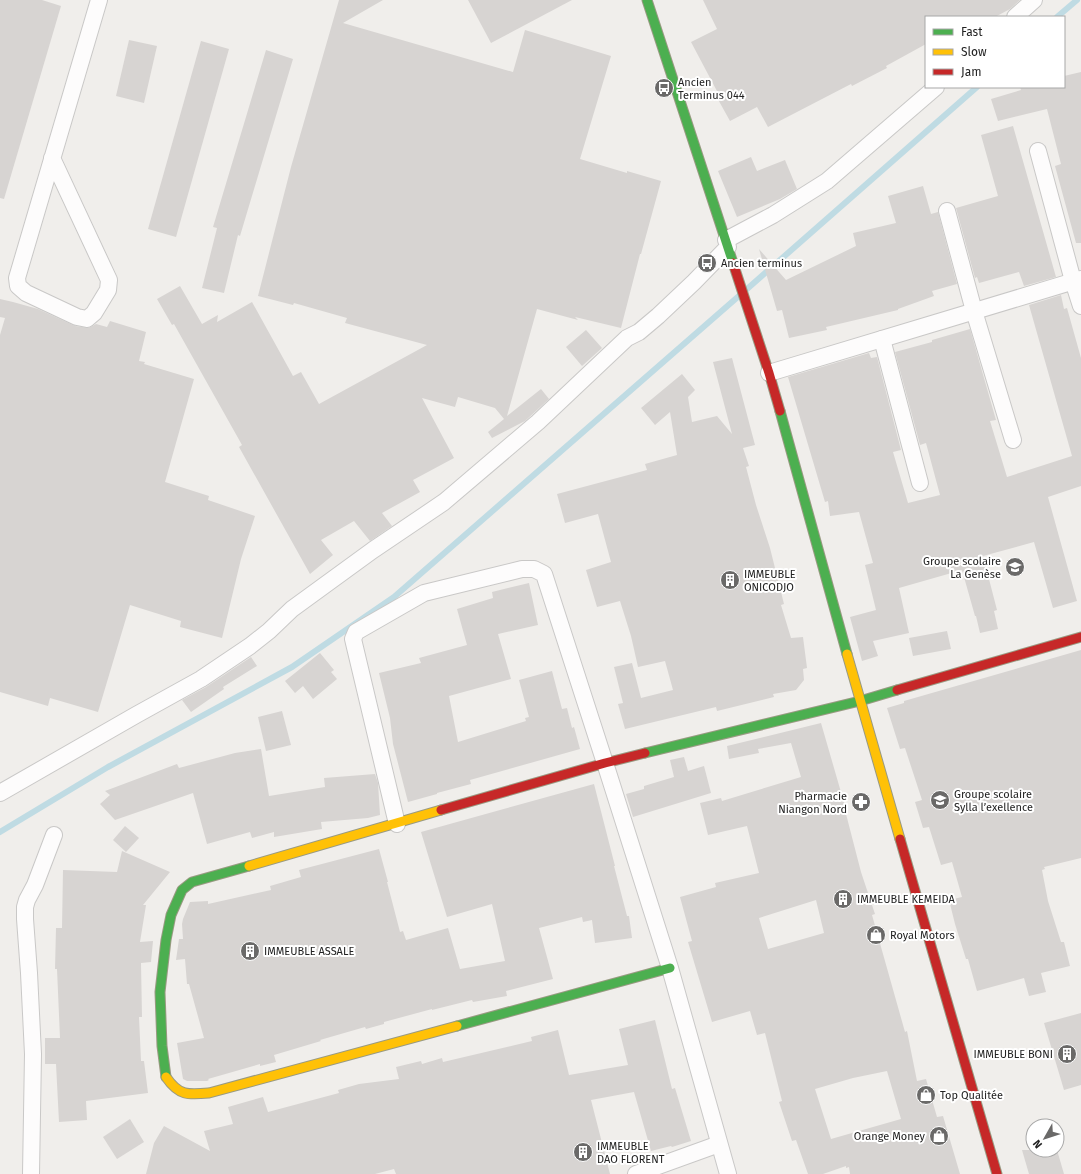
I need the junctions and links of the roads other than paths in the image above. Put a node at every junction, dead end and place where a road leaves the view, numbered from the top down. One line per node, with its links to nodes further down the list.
1 (100, 0): 7 (street)
2 (648, 0): 9 (street)
3 (1034, 0): 4 (street)
4 (1016, 16)
5 (935, 88): 9 (street)
6 (1038, 151): 10 (street)
7 (52, 158): 7 (street)
8 (947, 211): 12 (street)
9 (728, 246): 14 (street); 20 (street)
10 (1077, 280): 11 (street); 12 (street)
11 (1081, 306)
12 (974, 311): 13 (street); 15 (street)
13 (882, 339): 14 (street); 16 (street)
14 (769, 373): 18 (street)
15 (1012, 440)
16 (920, 483)
17 (1081, 637): 18 (street)
18 (860, 701): 19 (street); 28 (street)
19 (605, 763): 21 (street); 21 (street); 23 (street)
20 (0, 793)
21 (397, 824): 23 (street)
22 (54, 836): 25 (street)
23 (670, 968): 24 (street)
24 (719, 1144): 26 (street); 27 (street)
25 (31, 1174)
26 (636, 1174)
27 (728, 1174)
28 (997, 1174)

